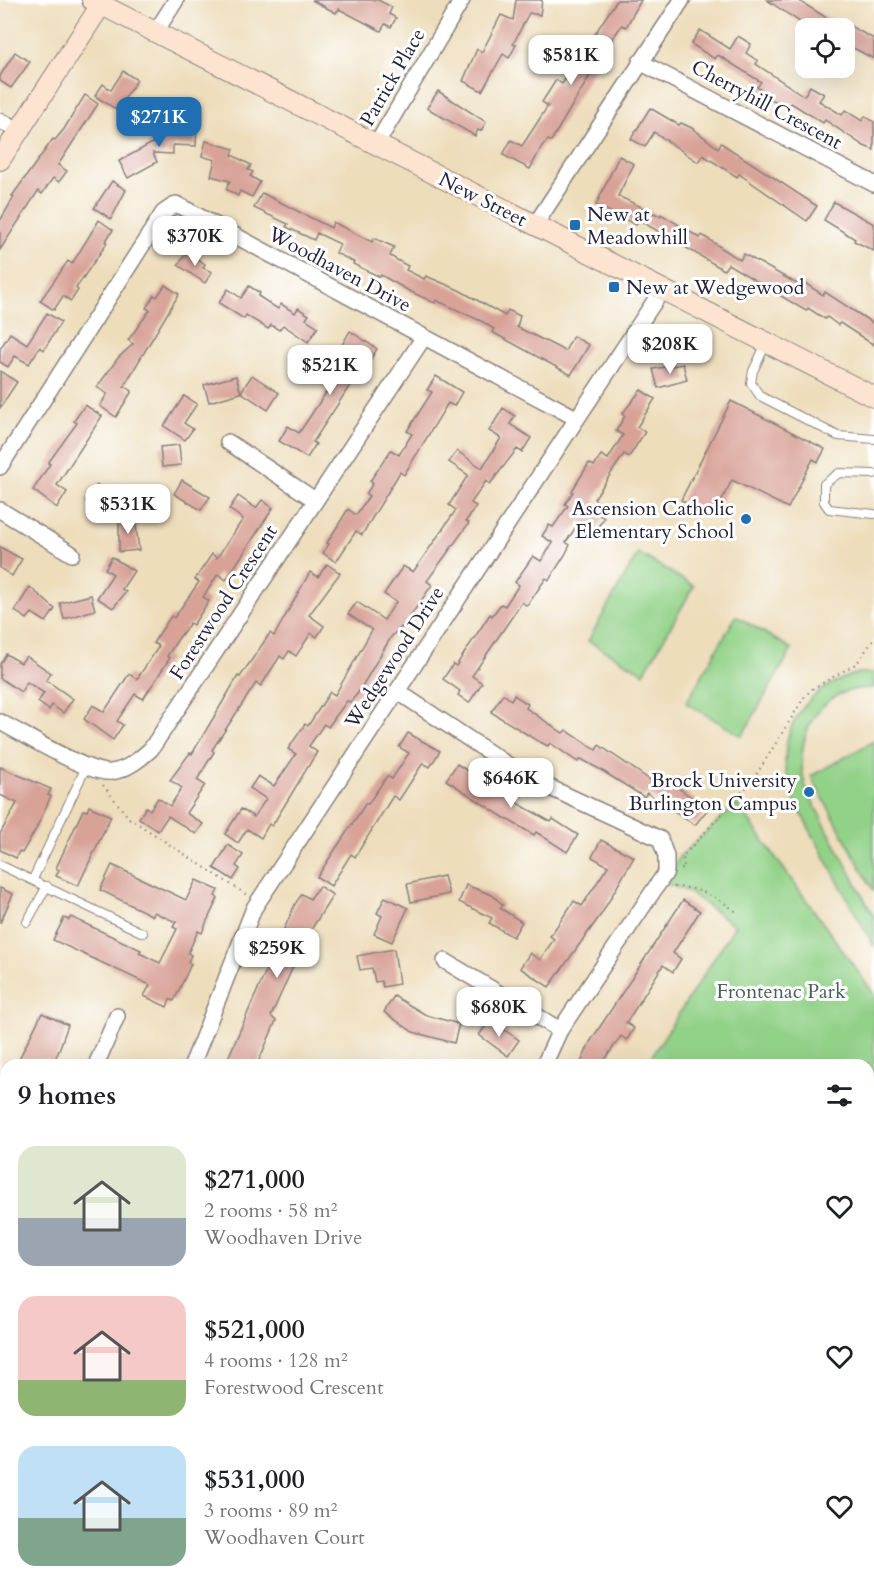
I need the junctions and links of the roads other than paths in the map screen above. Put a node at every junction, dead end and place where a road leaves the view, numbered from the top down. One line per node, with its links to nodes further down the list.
1 (176, 0): 5 (street)
2 (462, 0): 9 (street, Patrick Place)
3 (682, 0): 6 (street)
4 (96, 2): 5 (main road, New Street); 8 (main road)
5 (156, 33): 9 (main road, New Street)
6 (640, 62): 11 (street, Cherryhill Crescent); 12 (street)
7 (0, 121): 8 (street)
8 (19, 130): 10 (main road)
9 (376, 145): 12 (main road, New Street)
10 (0, 160)
11 (874, 184)
12 (535, 225): 13 (main road, New Street)
13 (662, 290): 15 (main road, New Street); 17 (street, Wedgewood Drive)
14 (424, 337): 17 (street, Woodhaven Drive); 20 (street, Woodhaven Drive); 22 (street, Forestwood Crescent)
15 (767, 343): 16 (main road, New Street); 18 (lane)
16 (874, 397)
17 (576, 418): 26 (street, Wedgewood Drive)
18 (874, 439)
19 (228, 442): 22 (street)
20 (0, 468)
21 (874, 474): 24 (lane)
22 (315, 500): 28 (street, Forestwood Crescent)
23 (0, 510): 25 (street)
24 (874, 514)
25 (72, 554)
26 (397, 691): 36 (street); 38 (street, Wedgewood Drive)
27 (0, 722): 28 (street)
28 (93, 769): 30 (lane)
29 (0, 865): 30 (lane)
30 (33, 879): 31 (lane)
31 (47, 886): 32 (lane); 33 (lane)
32 (27, 922)
33 (143, 933)
34 (445, 961): 36 (street)
35 (117, 1016): 37 (street)
36 (560, 1030): 39 (street)
37 (99, 1059)
38 (194, 1059)
39 (547, 1059)

